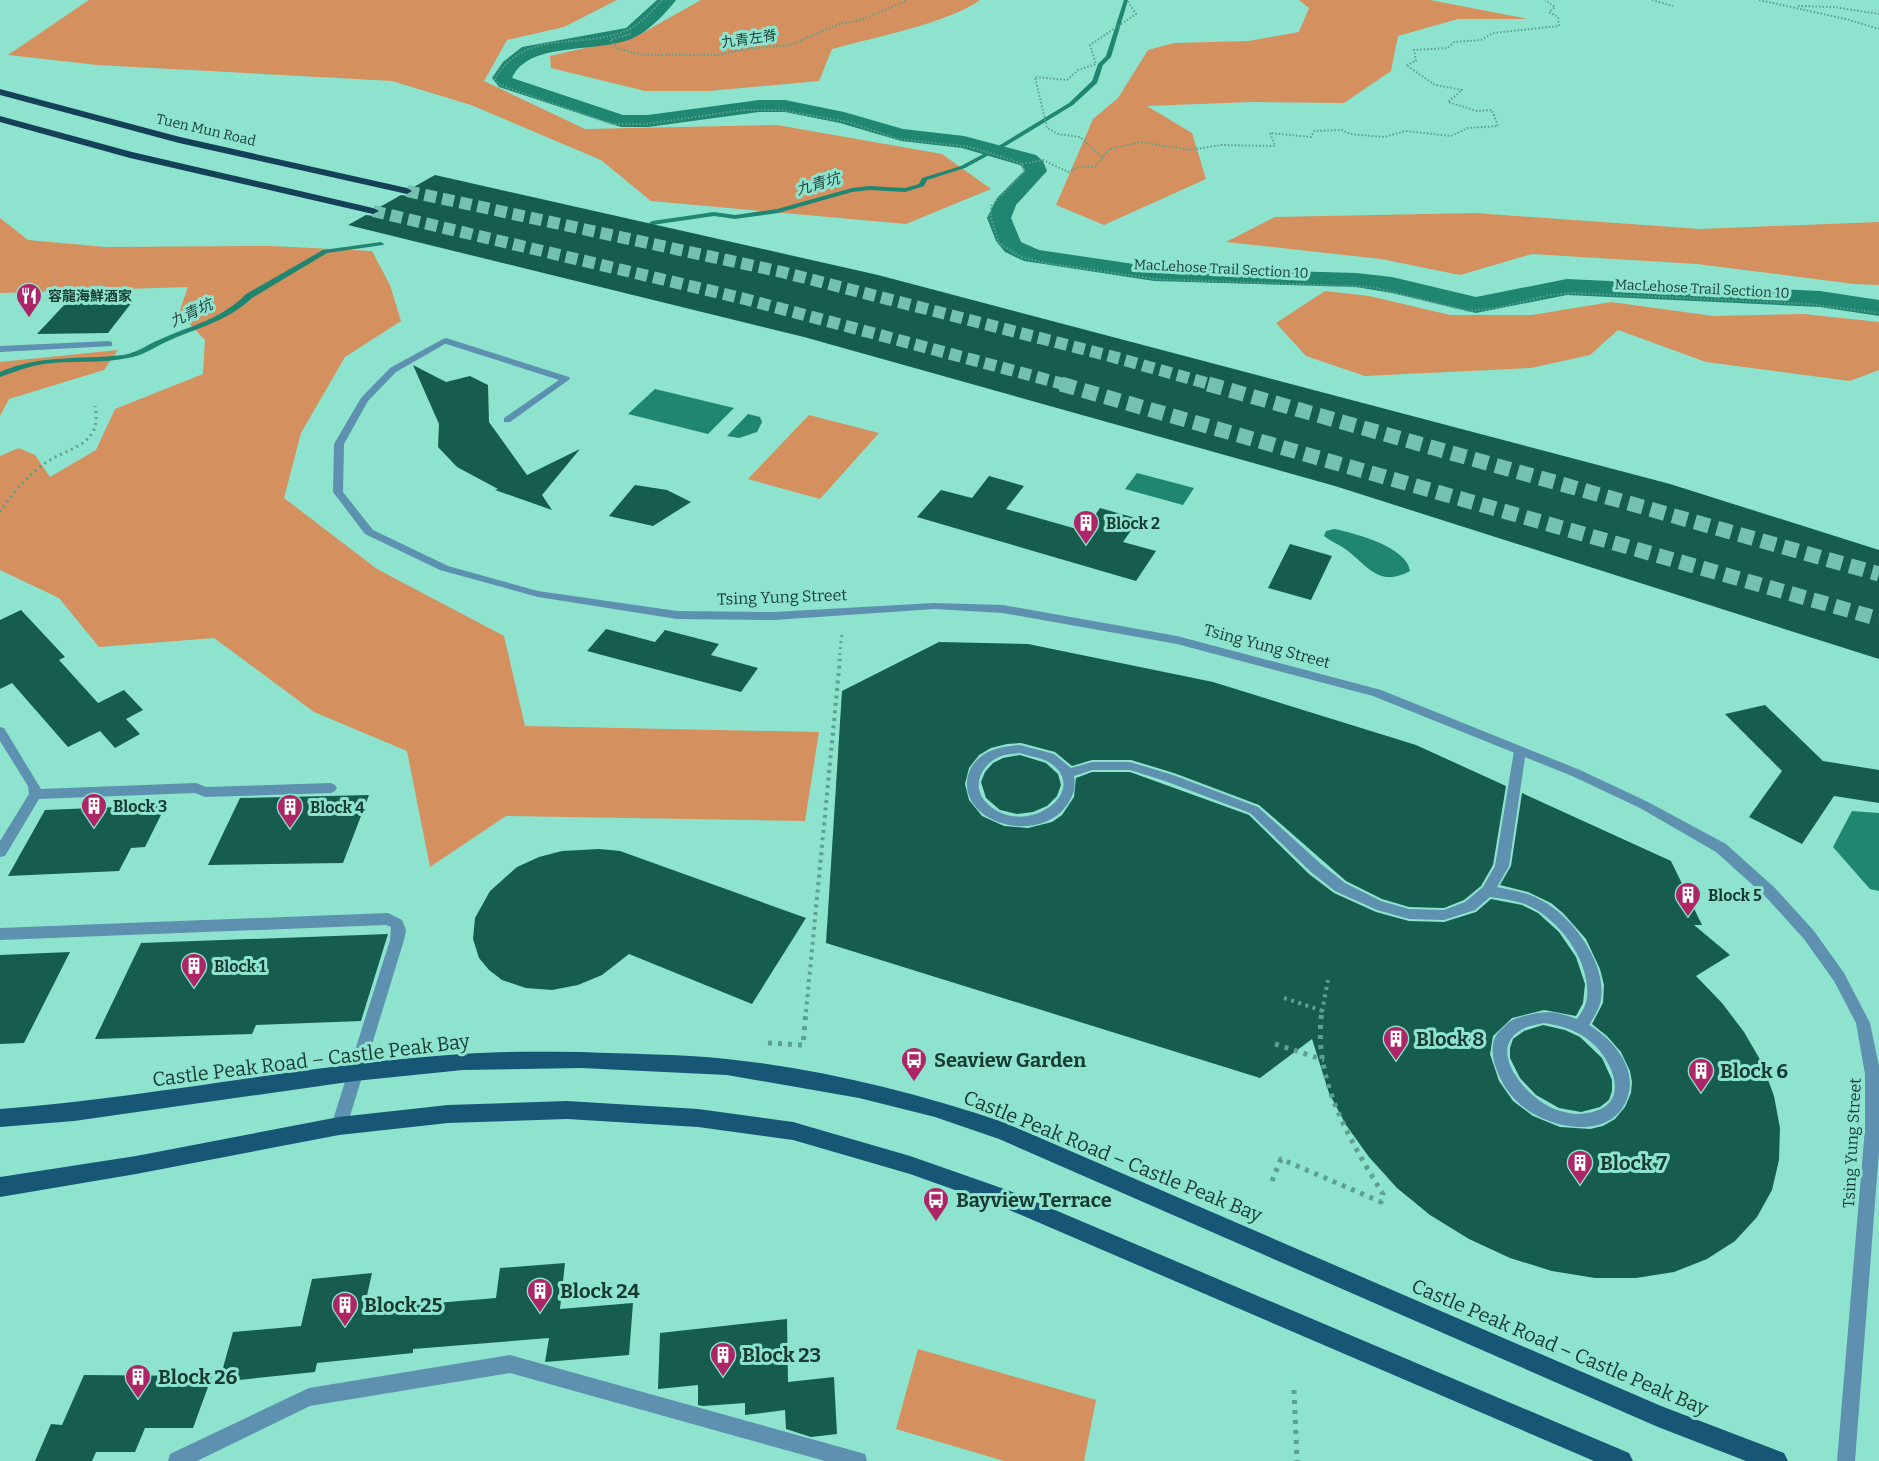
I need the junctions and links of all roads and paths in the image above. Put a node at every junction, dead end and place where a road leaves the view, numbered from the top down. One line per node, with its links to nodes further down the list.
1 (662, 0): 11 (path)
2 (908, 0): 11 (path, 九青左脊)
3 (1127, 0): 14 (path)
4 (1545, 0): 14 (path)
5 (1652, 0): 7 (path)
6 (1759, 0): 8 (path)
7 (1673, 6)
8 (1788, 6): 9 (path); 10 (path)
9 (1879, 14)
10 (1879, 29)
11 (623, 32): 15 (path)
12 (0, 92): 16 (highway, Tuen Mun Road)
13 (0, 119): 17 (highway)
14 (1103, 158): 15 (path)
15 (1023, 164): 18 (path, MacLehose Trail Section 10)
16 (407, 191)
17 (373, 211)
18 (1879, 314)
19 (109, 344): 20 (street)
20 (0, 349)
21 (95, 406): 23 (path)
22 (507, 420): 24 (street, Tsing Yung Street)
23 (0, 512)
24 (843, 611): 26 (street, Tsing Yung Street); 37 (path)
25 (0, 731): 29 (street)
26 (1520, 751): 31 (street); 51 (street, Tsing Yung Street)
27 (1067, 774): 27 (street); 31 (street)
28 (331, 788): 29 (street)
29 (35, 794): 30 (street)
30 (0, 852)
31 (1488, 891): 36 (street)
32 (0, 934): 40 (street)
33 (1328, 981): 35 (path)
34 (1284, 998): 35 (path)
35 (1323, 1011): 39 (path)
36 (1580, 1027): 36 (street)
37 (768, 1043)
38 (1275, 1044): 39 (path)
39 (1324, 1060): 43 (path)
40 (355, 1073): 41 (main road, Castle Peak Road – Castle Peak Bay); 42 (street); 50 (main road, Castle Peak Road – Castle Peak Bay)
41 (0, 1118)
42 (339, 1126): 44 (main road); 49 (main road)
43 (1272, 1181)
44 (0, 1187)
45 (1294, 1390): 48 (path)
46 (177, 1461): 47 (street)
47 (858, 1461)
48 (1297, 1461)
49 (1621, 1461)
50 (1776, 1461)
51 (1846, 1461)

